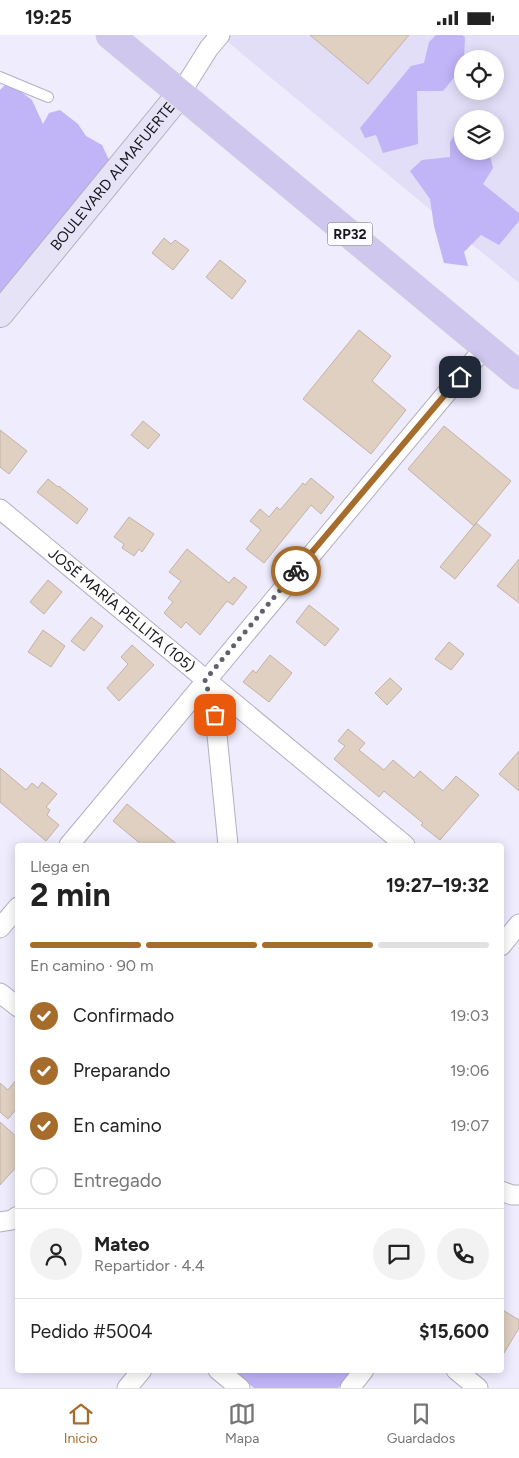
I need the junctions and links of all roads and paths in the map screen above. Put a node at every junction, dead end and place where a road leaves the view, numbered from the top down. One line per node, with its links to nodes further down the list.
1 (110, 35): 4 (main road, RP32)
2 (220, 35): 4 (street, BOULEVARD ALMAFUERTE)
3 (0, 77): 5 (lane)
4 (180, 94): 6 (main road, BOULEVARD ALMAFUERTE); 7 (main road, RP32)
5 (48, 97)
6 (0, 314)
7 (485, 347): 8 (main road, RP32); 10 (street)
8 (519, 375)
9 (0, 509): 10 (street, JOSÉ MARÍA PELLITA (105))
10 (205, 680): 11 (street); 12 (street); 13 (street, JOSÉ MARÍA PELLITA (105))
11 (71, 843)
12 (228, 843)
13 (403, 843)
14 (15, 910): 15 (street)
15 (0, 928)
16 (0, 993): 17 (street)
17 (15, 1005)
18 (15, 1218): 19 (street)
19 (0, 1221)
20 (140, 1373): 24 (street)
21 (222, 1373): 25 (street)
22 (362, 1373): 26 (street)
23 (460, 1373): 27 (street)
24 (127, 1388)
25 (240, 1388)
26 (350, 1388)
27 (478, 1388)

